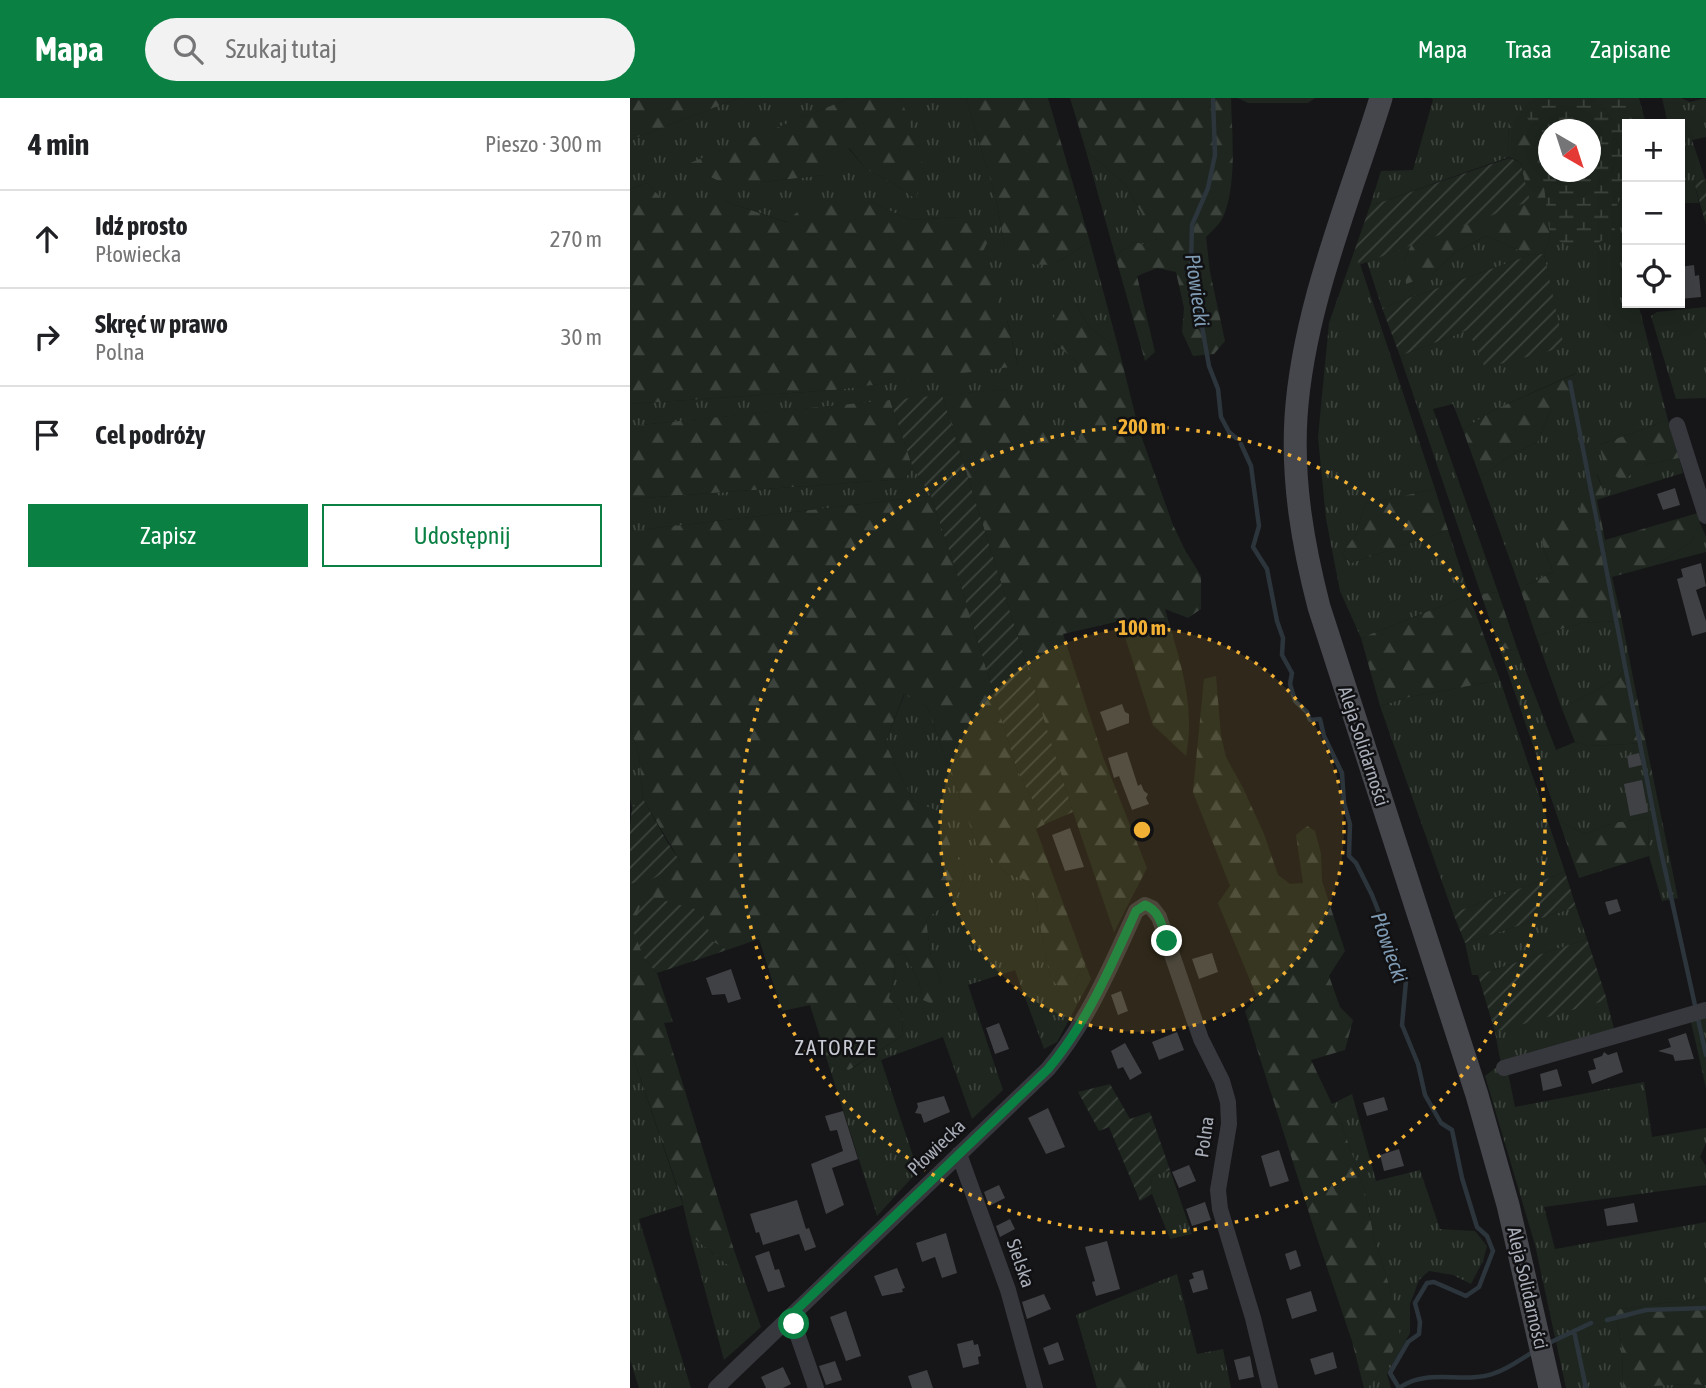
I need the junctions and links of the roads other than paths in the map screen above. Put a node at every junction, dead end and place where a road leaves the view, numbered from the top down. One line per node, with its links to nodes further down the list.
1 (1381, 98): 9 (main road, Aleja Solidarności)
2 (1677, 425): 3 (street)
3 (1706, 516)
4 (1145, 905): 7 (street, Płowiecka); 13 (street, Polna)
5 (1706, 1011): 6 (street)
6 (1504, 1068)
7 (959, 1154): 8 (street, Płowiecka); 12 (street, Sielska)
8 (791, 1315): 10 (street, Płowiecka); 11 (street)
9 (1549, 1379)
10 (716, 1388)
11 (816, 1388)
12 (1035, 1388)
13 (1270, 1388)

